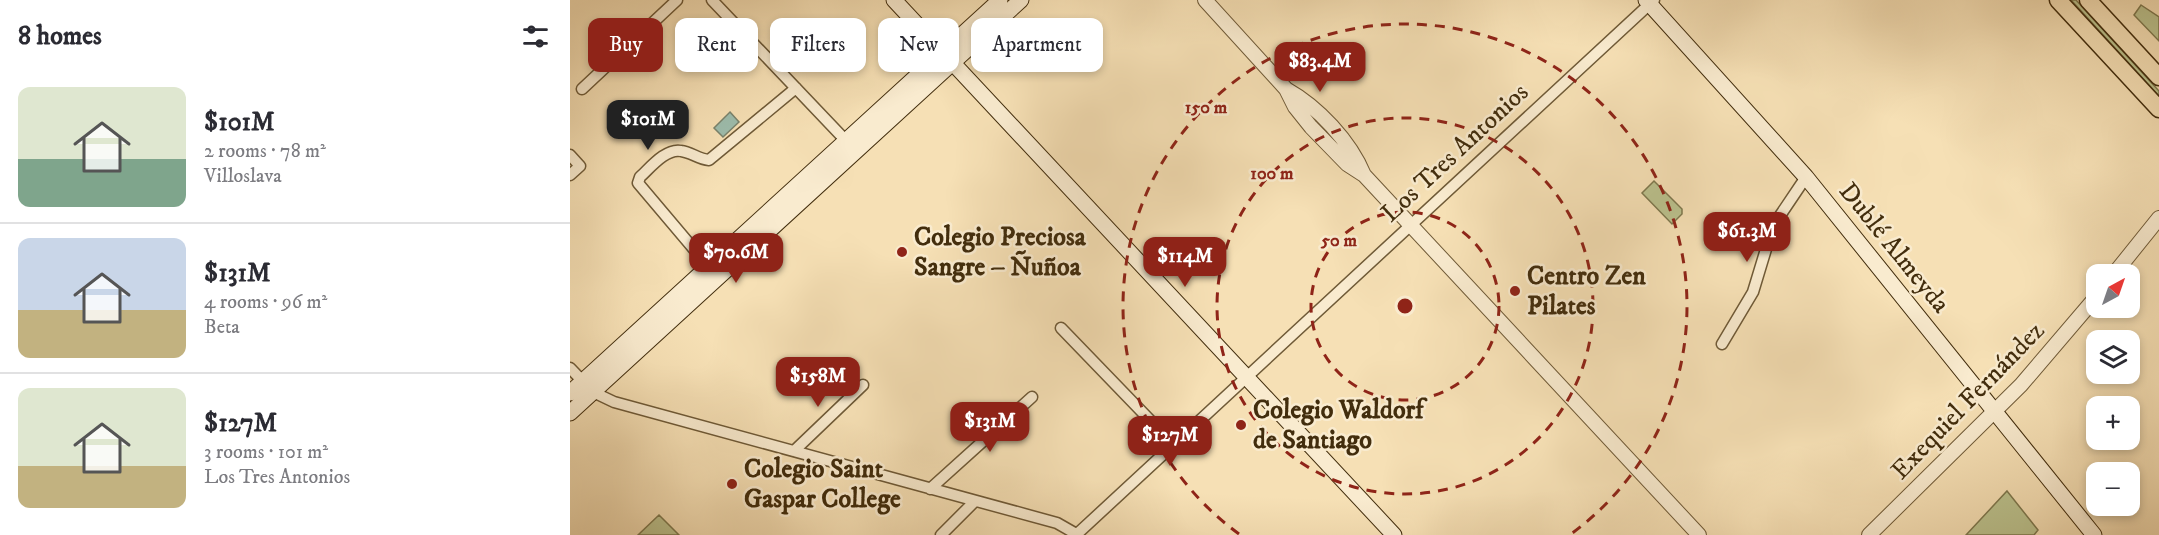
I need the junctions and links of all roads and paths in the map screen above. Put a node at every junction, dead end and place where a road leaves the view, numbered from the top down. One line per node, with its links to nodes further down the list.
1 (677, 0): 17 (street)
2 (712, 0): 16 (street)
3 (894, 0): 10 (main road)
4 (1000, 0): 11 (main road)
5 (1021, 0): 12 (main road)
6 (1205, 0): 24 (street)
7 (2058, 0): 18 (main road)
8 (2088, 0): 15 (main road)
9 (1650, 1): 22 (main road, Dublé Almeyda); 24 (street, Los Tres Antonios)
10 (911, 18)
11 (959, 46)
12 (959, 49)
13 (959, 70): 31 (main road)
14 (933, 72): 19 (main road)
15 (2159, 77)
16 (796, 88): 19 (street); 26 (street)
17 (582, 89)
18 (2159, 109)
19 (851, 146): 26 (main road); 33 (main road)
20 (570, 155): 21 (street)
21 (570, 175)
22 (1806, 177): 29 (street); 36 (main road, Dublé Almeyda)
23 (2159, 218): 25 (street)
24 (1411, 225): 31 (street, Los Tres Antonios); 45 (street)
25 (2122, 264)
26 (709, 267): 33 (main road)
27 (2086, 309): 36 (street, Exequiel Fernández)
28 (1061, 328): 38 (street)
29 (1722, 344)
30 (570, 368): 33 (street)
31 (1245, 377): 38 (street, Los Tres Antonios); 44 (main road)
32 (863, 385): 39 (street)
33 (588, 387): 34 (main road); 37 (main road); 39 (street)
34 (570, 393)
35 (1032, 397): 40 (street)
36 (1995, 410): 46 (street, Exequiel Fernández); 47 (main road, Dublé Almeyda)
37 (570, 413)
38 (1173, 444): 43 (street, Los Tres Antonios)
39 (794, 451): 40 (street)
40 (930, 489): 41 (street)
41 (975, 501): 42 (street); 43 (street)
42 (941, 535)
43 (1077, 535)
44 (1394, 535)
45 (1698, 535)
46 (1869, 535)
47 (2094, 535)

